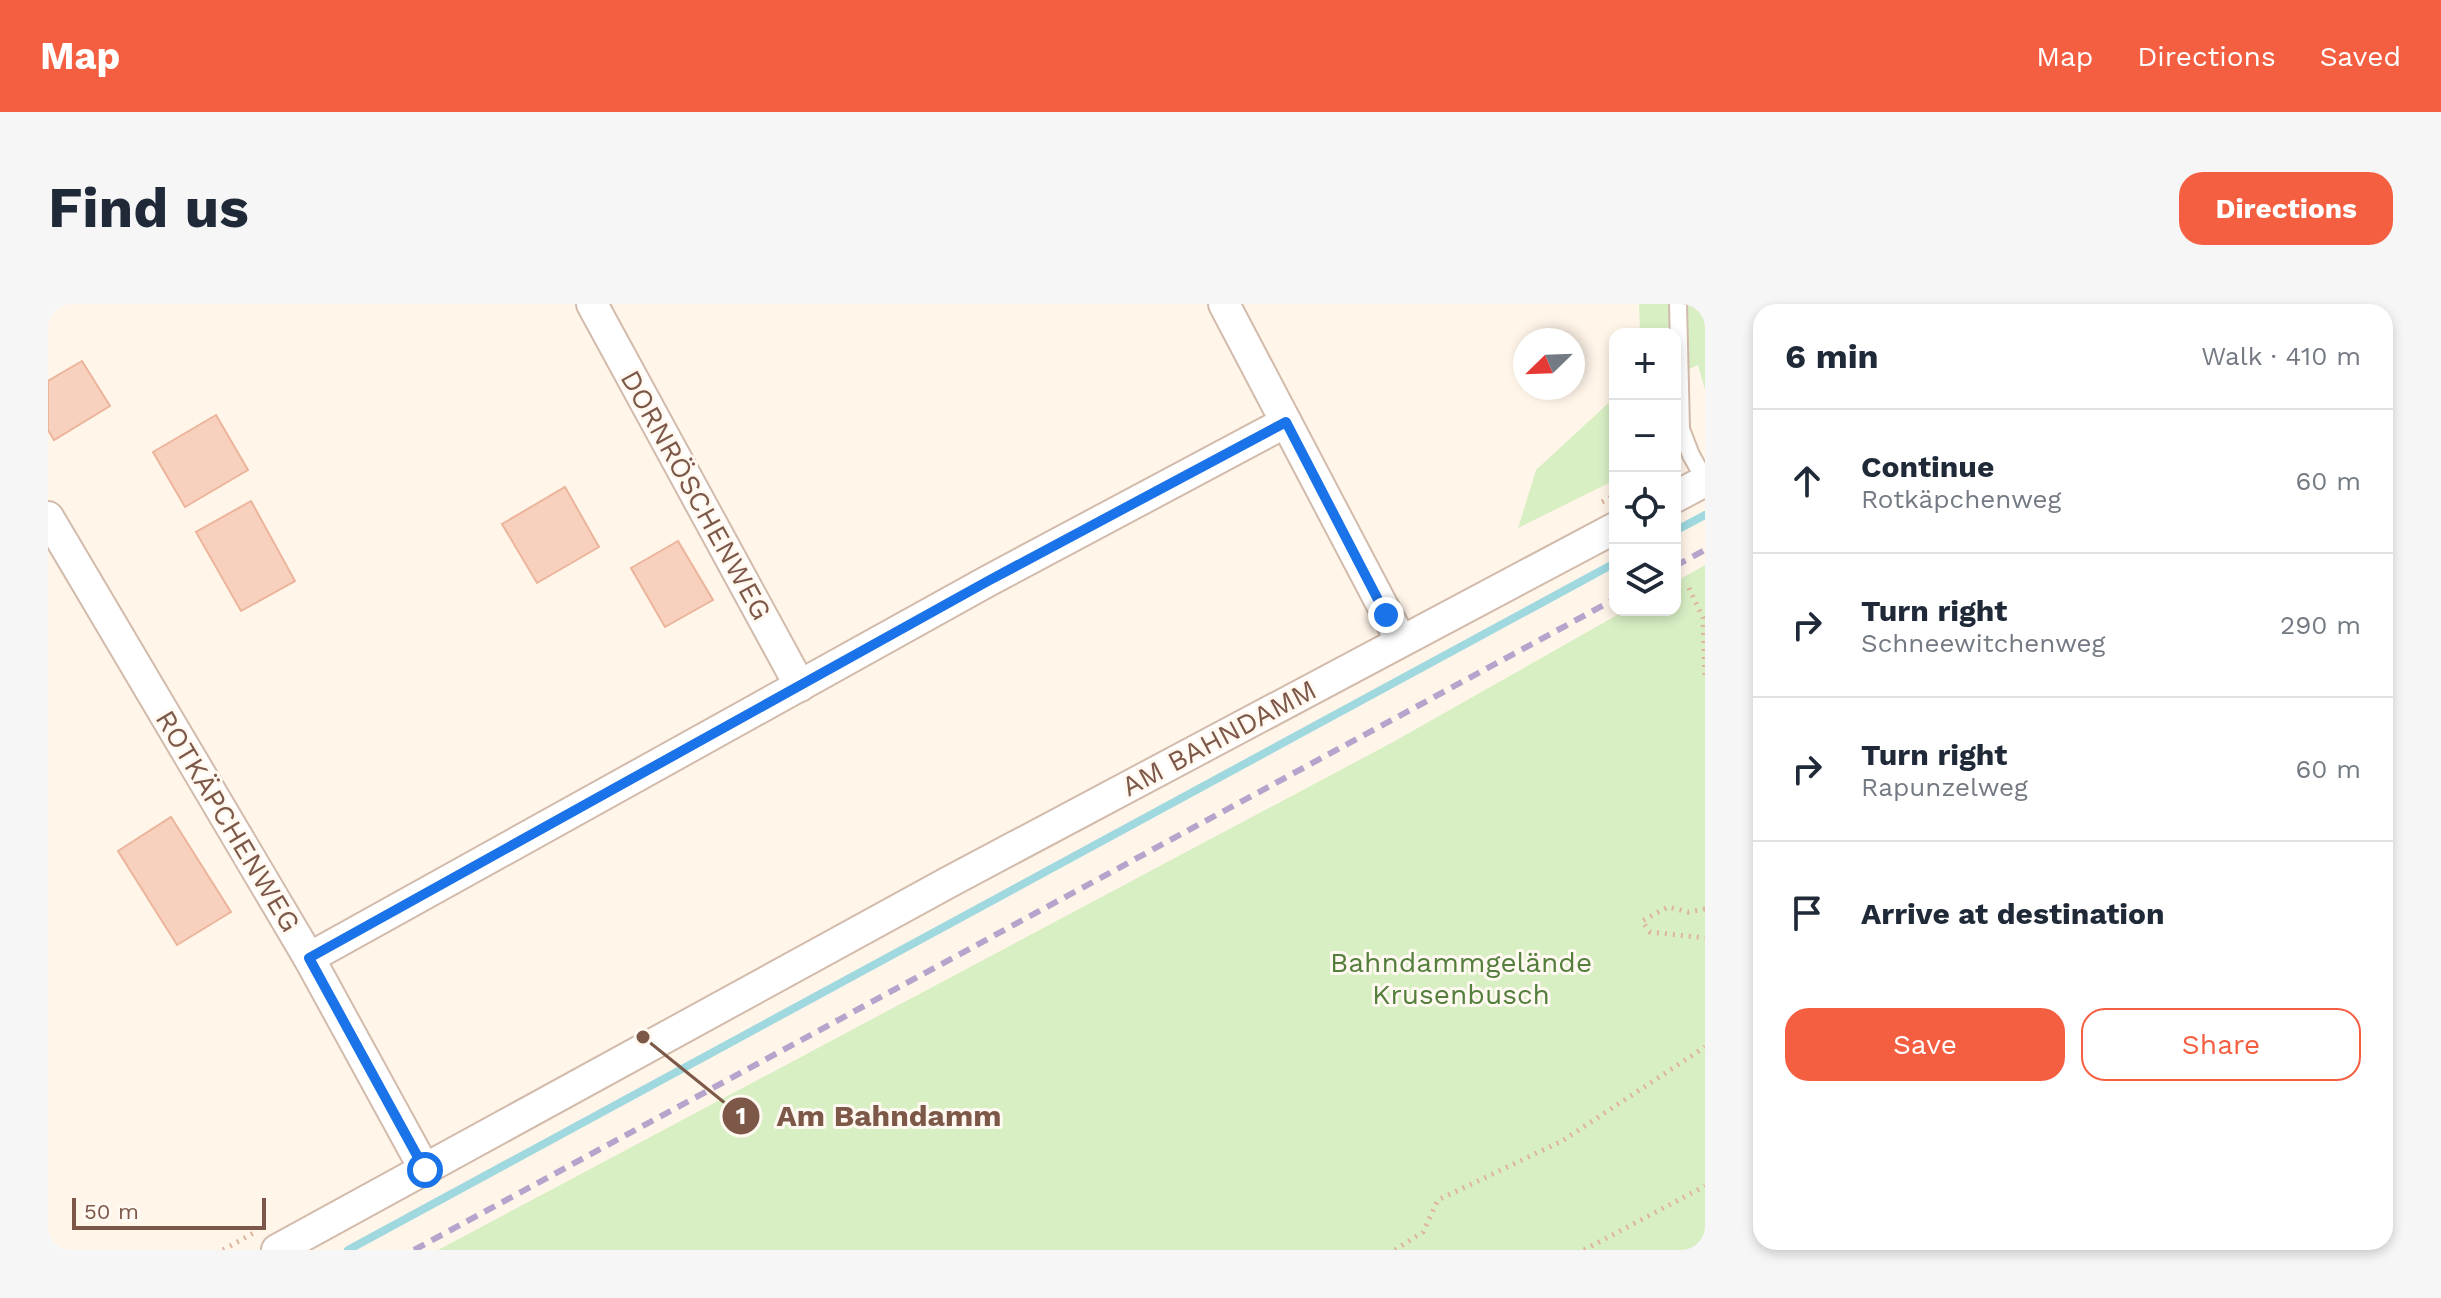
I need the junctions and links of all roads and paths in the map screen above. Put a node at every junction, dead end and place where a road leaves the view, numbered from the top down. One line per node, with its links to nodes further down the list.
1 (592, 304): 12 (street, DORNRÖSCHENWEG)
2 (1224, 304): 4 (street)
3 (1678, 304): 5 (lane)
4 (1286, 422): 10 (street); 12 (street)
5 (1705, 480): 6 (street)
6 (1681, 494)
7 (48, 517): 15 (street, ROTKÄPCHENWEG)
8 (1609, 531): 10 (street, AM BAHNDAMM)
9 (1689, 588): 11 (path)
10 (1401, 641): 17 (street, AM BAHNDAMM)
11 (1705, 679)
12 (800, 686): 15 (street)
13 (1705, 909): 14 (path)
14 (1705, 938)
15 (309, 958): 17 (street, ROTKÄPCHENWEG)
16 (1705, 1047): 20 (path)
17 (425, 1170): 19 (street, AM BAHNDAMM)
18 (1705, 1186): 21 (path)
19 (277, 1250)
20 (1395, 1250)
21 (1584, 1250)

